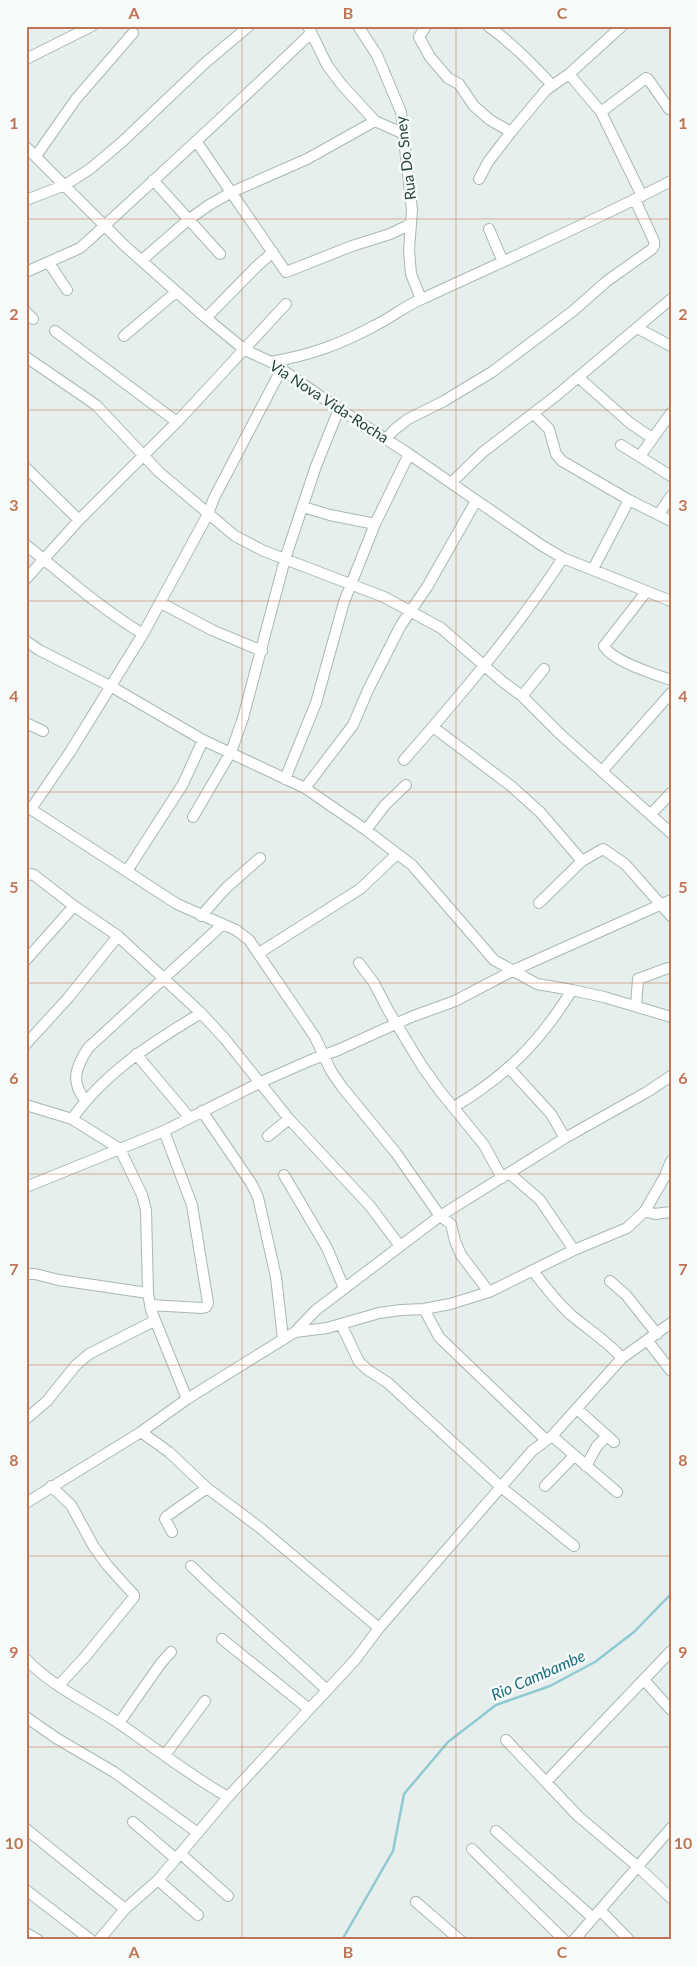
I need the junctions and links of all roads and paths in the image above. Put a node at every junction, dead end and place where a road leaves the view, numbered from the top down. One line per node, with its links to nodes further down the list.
1 (92, 26): 9 (street)
2 (249, 26): 23 (street)
3 (358, 26): 16 (street, Rua Do Sney)
4 (426, 26): 15 (street)
5 (488, 26): 11 (street)
6 (622, 26): 10 (street)
7 (309, 30): 14 (street); 17 (street)
8 (133, 33): 19 (street)
9 (26, 59)
10 (569, 74): 11 (street); 13 (street)
11 (552, 85): 15 (street)
12 (669, 109): 13 (street)
13 (601, 112): 25 (street)
14 (375, 122): 16 (street); 24 (street)
15 (511, 132): 20 (street)
16 (404, 134): 28 (street, Rua Do Sney)
17 (196, 141): 21 (street); 24 (street)
18 (26, 147): 19 (street, Via Nova Vida-Rocha)
19 (36, 156): 23 (street, Via Nova Vida-Rocha)
20 (479, 179)
21 (153, 180): 27 (street); 29 (street)
22 (671, 181): 25 (street)
23 (65, 185): 26 (street); 29 (street, Via Nova Vida-Rocha)
24 (232, 192): 27 (street); 31 (street)
25 (639, 198): 34 (street); 57 (street)
26 (26, 200)
27 (188, 220): 32 (street); 33 (street)
28 (412, 224): 31 (street); 39 (street, Rua Do Sney)
29 (105, 225): 33 (street, Via Nova Vida-Rocha); 35 (street)
30 (489, 229): 34 (street)
31 (274, 252): 42 (street)
32 (220, 254)
33 (142, 260): 38 (street, Via Nova Vida-Rocha)
34 (503, 262): 39 (street)
35 (48, 263): 36 (street); 37 (street)
36 (26, 272)
37 (67, 290)
38 (176, 292): 42 (street, Via Nova Vida-Rocha); 45 (street)
39 (421, 299): 49 (street)
40 (671, 299): 43 (street)
41 (286, 304): 47 (street)
42 (206, 318): 47 (street, Via Nova Vida-Rocha)
43 (637, 328): 46 (street); 51 (street)
44 (55, 331): 55 (street)
45 (124, 336)
46 (671, 346)
47 (245, 350): 49 (street, Via Nova Vida-Rocha); 55 (street)
48 (26, 357): 60 (street)
49 (271, 362): 50 (street, Via Nova Vida-Rocha)
50 (281, 370): 52 (street, Via Nova Vida-Rocha); 69 (street)
51 (578, 377): 53 (street); 56 (street)
52 (339, 410): 57 (street, Via Nova Vida-Rocha); 68 (street)
53 (534, 414): 64 (street); 66 (street)
54 (671, 414): 56 (street)
55 (177, 422): 60 (street)
56 (652, 438): 61 (street)
57 (386, 439): 59 (street, Via Nova Vida-Rocha)
58 (621, 445): 61 (street)
59 (409, 454): 64 (street, Via Nova Vida-Rocha); 73 (street)
60 (145, 455): 69 (street); 71 (street)
61 (640, 456): 63 (street)
62 (26, 468): 71 (street)
63 (671, 476)
64 (452, 482): 67 (street, Via Nova Vida-Rocha)
65 (671, 496): 70 (street)
66 (629, 500): 70 (street); 78 (street)
67 (476, 501): 75 (street, Via Nova Vida-Rocha); 84 (street)
68 (303, 507): 73 (street); 76 (street)
69 (208, 514): 76 (street); 83 (street)
70 (660, 514): 72 (street)
71 (79, 520): 77 (street)
72 (671, 521)
73 (374, 524): 80 (street)
74 (26, 546): 77 (street)
75 (563, 558): 78 (street, Via Nova Vida-Rocha); 88 (street)
76 (285, 559): 80 (street); 87 (street)
77 (44, 560): 79 (street); 85 (street)
78 (592, 570): 81 (street, Via Nova Vida-Rocha)
79 (26, 579)
80 (351, 584): 84 (street); 101 (street)
81 (646, 592): 82 (street, Via Nova Vida-Rocha); 90 (street)
82 (671, 601)
83 (161, 603): 85 (street); 87 (street)
84 (410, 610): 88 (street); 103 (street)
85 (143, 634): 91 (street)
86 (26, 641): 91 (street)
87 (262, 651): 98 (street)
88 (484, 665): 93 (street); 95 (street)
89 (544, 668): 93 (street)
90 (671, 680)
91 (112, 687): 97 (street); 105 (street)
92 (671, 693): 100 (street)
93 (522, 696): 100 (street)
94 (26, 722): 96 (street)
95 (433, 728): 99 (street); 112 (street)
96 (42, 731)
97 (204, 740): 98 (street); 113 (street)
98 (231, 752): 101 (street); 107 (street)
99 (404, 760)
100 (602, 770): 106 (street)
101 (285, 779): 103 (street)
102 (406, 785): 108 (street)
103 (305, 788): 108 (street)
104 (671, 793): 106 (street)
105 (29, 807): 113 (street)
106 (651, 814): 109 (street)
107 (193, 817)
108 (366, 830): 110 (street)
109 (671, 833)
110 (397, 854): 123 (street); 127 (street)
111 (260, 858): 119 (street)
112 (582, 861): 116 (street); 117 (street)
113 (127, 871): 119 (street)
114 (26, 876): 118 (street)
115 (671, 900): 117 (street)
116 (539, 903)
117 (661, 905): 120 (street); 127 (street)
118 (74, 906): 122 (street); 124 (street)
119 (201, 916): 121 (street)
120 (671, 916)
121 (223, 924): 123 (street); 128 (street)
122 (118, 936): 128 (street); 134 (street)
123 (259, 953): 136 (street)
124 (26, 960)
125 (359, 963): 133 (street)
126 (668, 968): 130 (street)
127 (514, 970): 129 (street); 133 (street)
128 (164, 977): 131 (street); 140 (street)
129 (572, 990): 130 (street); 137 (street)
130 (636, 1006): 132 (street)
131 (201, 1013): 135 (street); 139 (street)
132 (671, 1017)
133 (396, 1024): 136 (street); 142 (street)
134 (26, 1044)
135 (136, 1054): 140 (street); 144 (street)
136 (325, 1055): 139 (street); 157 (street)
137 (509, 1068): 142 (street); 149 (street)
138 (671, 1076): 149 (street)
139 (261, 1082): 143 (street); 145 (street)
140 (85, 1100): 146 (street)
141 (26, 1105): 146 (street)
142 (454, 1107): 153 (street)
143 (202, 1111): 144 (street); 173 (street)
144 (189, 1118): 147 (street)
145 (289, 1118): 148 (street); 158 (street)
146 (72, 1119): 150 (street)
147 (164, 1131): 150 (street); 166 (street)
148 (268, 1136)
149 (565, 1138): 153 (street)
150 (120, 1149): 154 (street); 165 (street)
151 (671, 1160): 155 (street)
152 (284, 1174): 163 (street)
153 (505, 1175): 157 (street); 159 (street)
154 (26, 1188)
155 (645, 1211): 156 (street); 159 (street)
156 (671, 1212)
157 (440, 1216): 158 (street); 164 (street)
158 (400, 1246): 163 (street)
159 (574, 1250): 160 (street)
160 (533, 1270): 164 (street); 175 (street)
161 (26, 1274): 165 (street)
162 (610, 1281): 172 (street)
163 (344, 1288): 171 (street)
164 (489, 1292): 167 (street)
165 (148, 1293): 166 (street)
166 (150, 1305): 168 (street)
167 (424, 1309): 170 (street); 181 (street)
168 (154, 1321): 177 (street); 179 (street)
169 (671, 1323): 172 (street)
170 (341, 1324): 171 (street); 186 (street)
171 (295, 1332): 173 (street)
172 (656, 1334): 174 (street)
173 (282, 1339): 177 (street)
174 (647, 1340): 175 (street); 176 (street)
175 (622, 1358): 178 (street)
176 (671, 1371)
177 (187, 1399): 180 (street)
178 (577, 1409): 181 (street); 183 (street)
179 (26, 1419)
180 (141, 1432): 184 (street); 187 (street)
181 (549, 1438): 182 (street); 186 (street)
182 (574, 1456): 183 (street); 185 (street)
183 (586, 1466): 188 (street)
184 (51, 1486): 189 (street); 199 (street)
185 (545, 1486)
186 (501, 1487): 191 (street); 193 (street)
187 (208, 1488): 190 (street); 193 (street)
188 (616, 1492)
189 (26, 1503)
190 (172, 1532)
191 (574, 1546)
192 (191, 1566): 200 (street)
193 (379, 1628): 200 (street)
194 (222, 1639): 202 (street)
195 (671, 1651): 198 (street)
196 (170, 1652): 205 (street)
197 (26, 1659): 199 (street)
198 (644, 1680): 203 (street); 208 (street)
199 (59, 1685): 205 (street)
200 (327, 1690): 202 (street)
201 (205, 1701): 207 (street)
202 (309, 1709): 209 (street)
203 (671, 1710)
204 (26, 1717): 214 (street)
205 (120, 1723): 207 (street)
206 (506, 1740): 208 (street)
207 (165, 1755): 209 (street)
208 (546, 1782): 217 (street)
209 (228, 1797): 214 (street)
210 (133, 1822): 216 (street)
211 (671, 1828): 217 (street)
212 (26, 1829): 223 (street)
213 (496, 1831): 224 (street)
214 (198, 1833): 216 (street)
215 (472, 1850): 231 (street)
216 (179, 1856): 218 (street); 220 (street)
217 (637, 1866): 221 (street); 224 (street)
218 (158, 1880): 223 (street); 225 (street)
219 (26, 1890): 229 (street)
220 (228, 1896)
221 (671, 1898)
222 (416, 1902): 227 (street)
223 (125, 1909): 230 (street)
224 (596, 1914): 232 (street); 233 (street)
225 (198, 1915)
226 (26, 1933): 228 (street)
227 (458, 1939)
228 (38, 1940)
229 (91, 1940)
230 (99, 1940)
231 (564, 1940)
232 (574, 1940)
233 (629, 1940)

